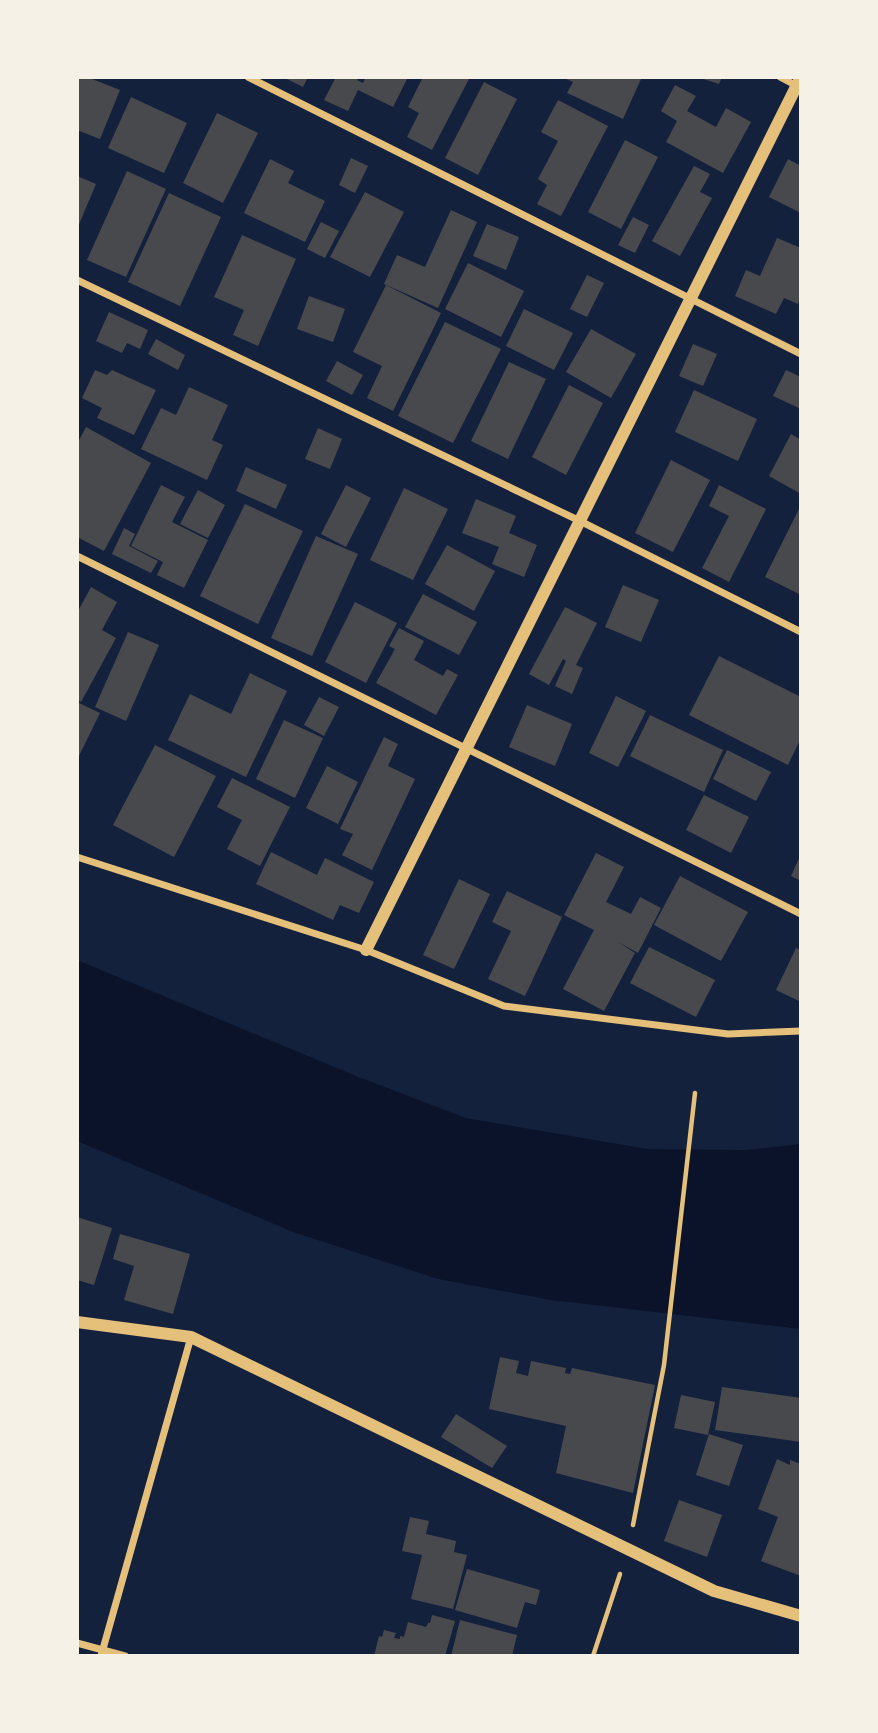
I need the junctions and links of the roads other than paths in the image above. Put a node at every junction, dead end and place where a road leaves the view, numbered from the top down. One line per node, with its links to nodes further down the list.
1 (248, 77): 5 (street)
2 (780, 77): 3 (street)
3 (800, 83): 5 (street)
4 (77, 279): 7 (street)
5 (690, 299): 6 (street); 7 (street)
6 (801, 354)
7 (580, 521): 9 (street); 10 (street)
8 (77, 556): 10 (street)
9 (801, 632)
10 (467, 747): 12 (street); 13 (street)
11 (77, 857): 13 (street)
12 (801, 914)
13 (366, 950): 14 (street)
14 (801, 1031)
15 (77, 1322): 16 (street)
16 (191, 1337): 17 (street); 19 (street)
17 (801, 1616)
18 (77, 1643): 19 (street)
19 (102, 1653): 20 (street)
20 (125, 1656)

